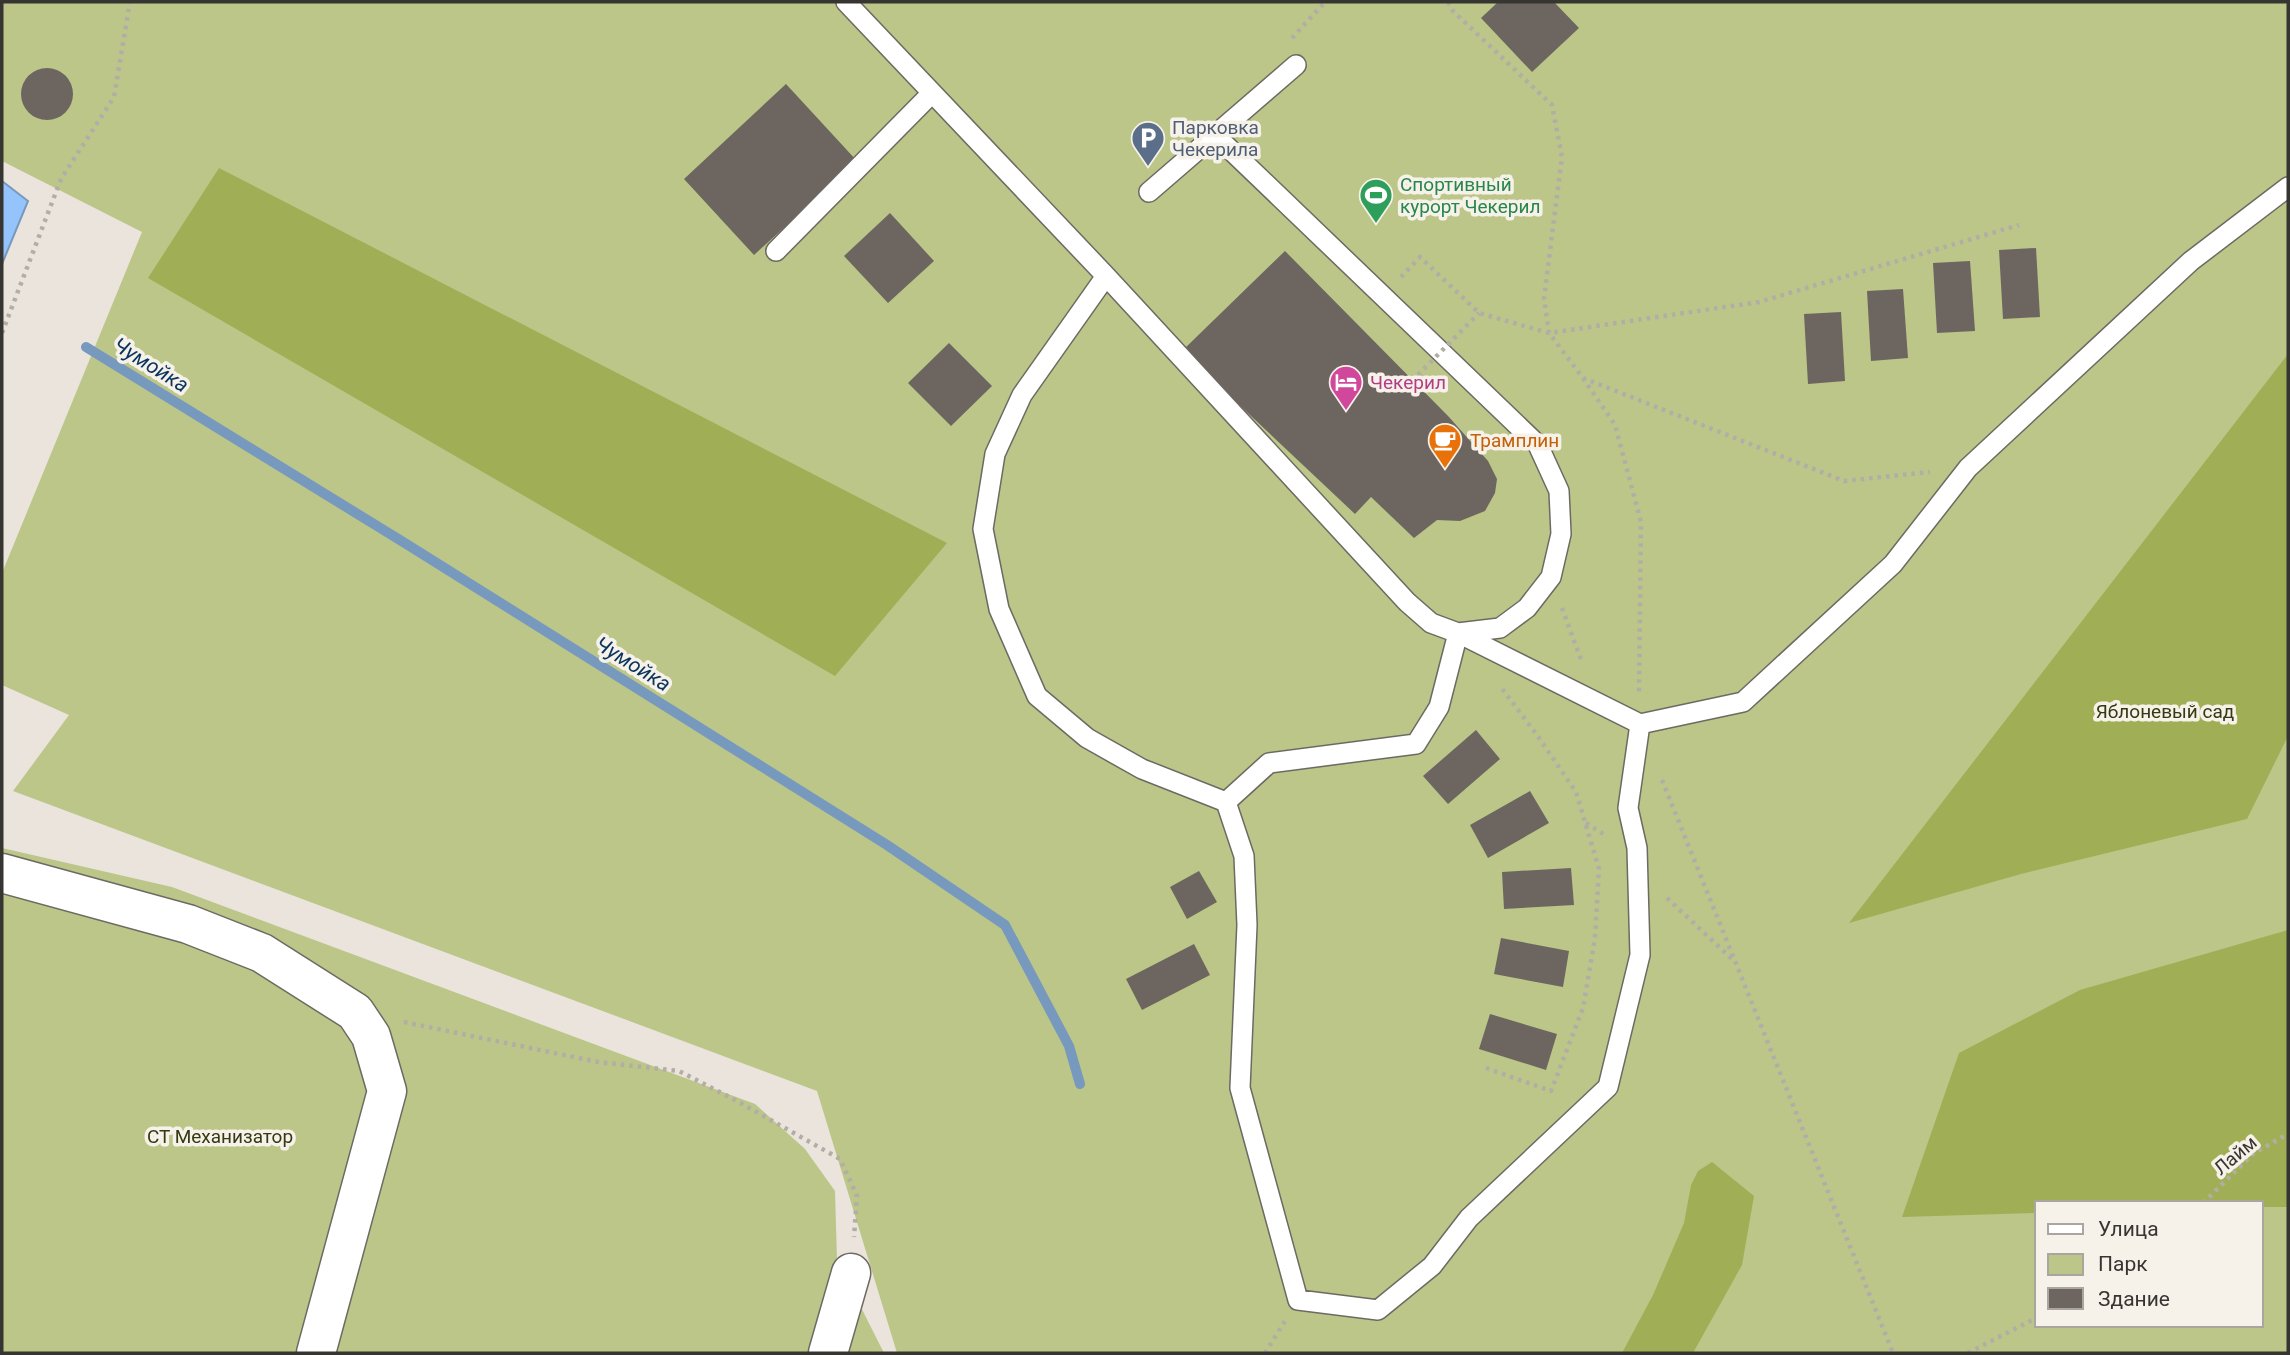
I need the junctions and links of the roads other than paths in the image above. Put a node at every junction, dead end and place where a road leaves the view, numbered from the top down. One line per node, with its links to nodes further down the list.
1 (846, 2): 3 (lane)
2 (1296, 65): 4 (lane)
3 (932, 93): 7 (lane); 8 (lane)
4 (1215, 135): 6 (lane); 9 (lane)
5 (2288, 187): 10 (lane)
6 (1149, 192)
7 (776, 251)
8 (1106, 276): 9 (lane); 11 (lane)
9 (1458, 633): 10 (lane); 11 (lane)
10 (1640, 724): 11 (lane)
11 (1226, 802)
12 (2, 873): 14 (street)
13 (851, 1273): 15 (street)
14 (316, 1353)
15 (828, 1353)

